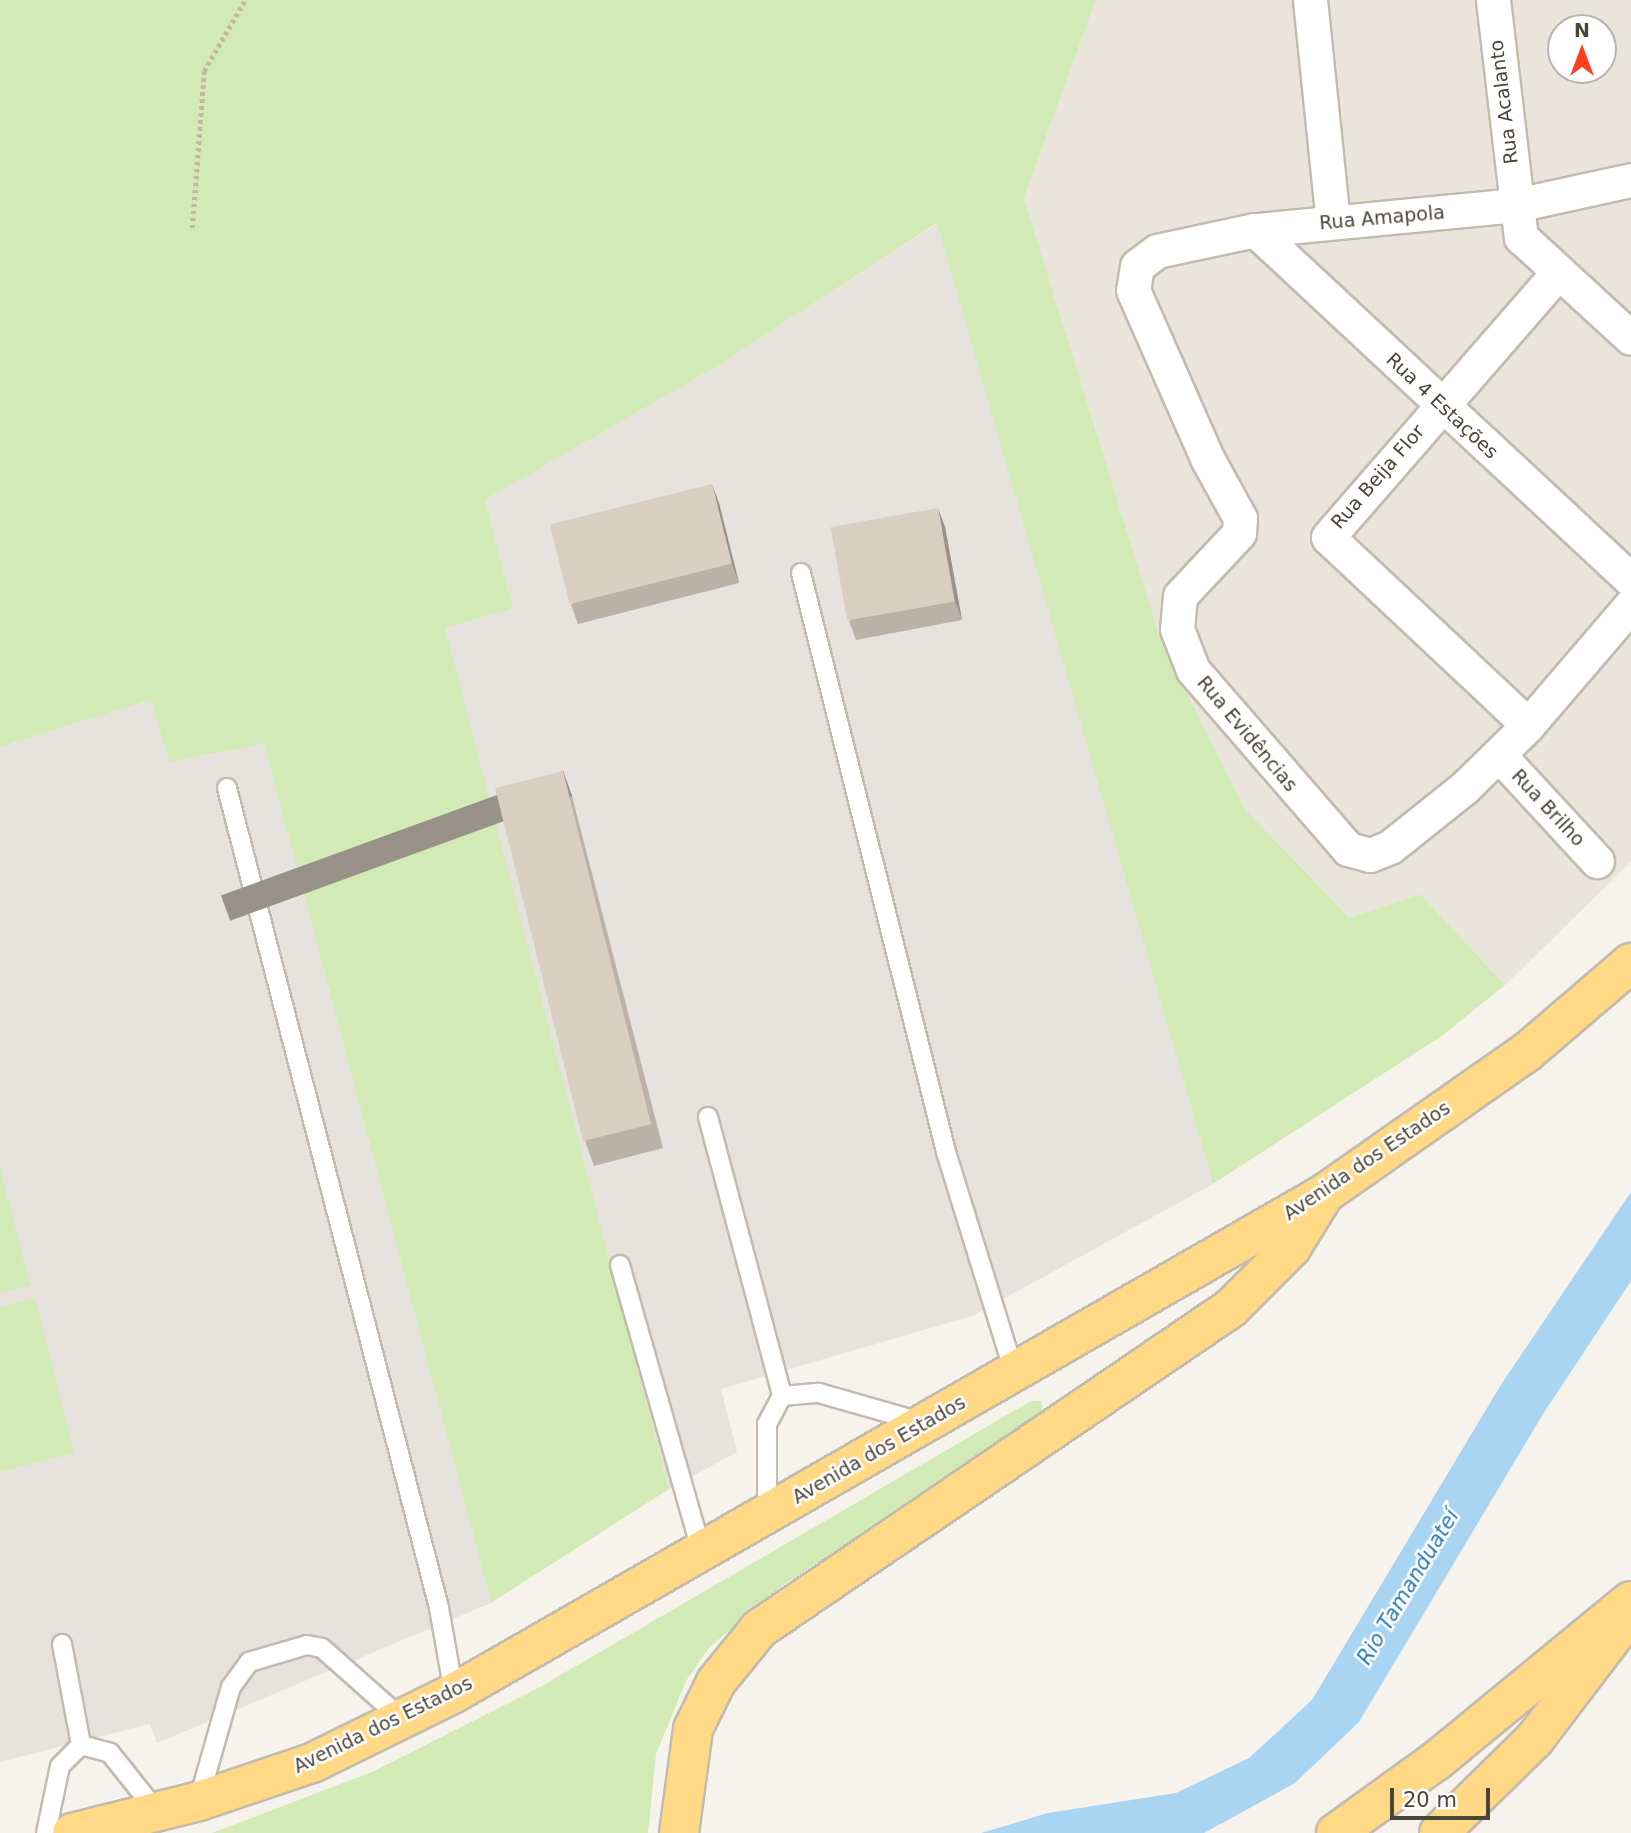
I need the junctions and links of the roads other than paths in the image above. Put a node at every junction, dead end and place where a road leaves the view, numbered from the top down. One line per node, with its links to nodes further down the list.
1 (1310, 0): 5 (street)
2 (1493, 0): 4 (street, Rua Acalanto)
3 (1631, 180): 4 (street, Rua Amapola)
4 (1516, 205): 5 (street, Rua Amapola); 8 (street, Rua Acalanto)
5 (1333, 222): 6 (street, Rua Amapola)
6 (1255, 230): 7 (street, Rua Amapola); 10 (street, Rua 4 Estações)
7 (1137, 266): 15 (street, Rua Evidências)
8 (1557, 274): 9 (street, Rua Acalanto); 10 (street, Rua Beija Flor)
9 (1631, 338)
10 (1440, 406): 12 (street, Rua 4 Estações); 14 (street, Rua Beija Flor)
11 (801, 573): 22 (lane)
12 (1631, 580)
13 (1631, 605): 14 (street, Rua Evidências)
14 (1528, 725): 15 (street, Rua Evidências)
15 (1500, 756): 17 (street, Rua Brilho)
16 (227, 788): 30 (lane)
17 (1597, 861)
18 (1631, 963): 20 (highway, Avenida dos Estados)
19 (708, 1117): 23 (lane)
20 (1324, 1194): 22 (highway, Avenida dos Estados); 37 (highway)
21 (620, 1265): 26 (lane)
22 (1014, 1372): 24 (highway, Avenida dos Estados)
23 (782, 1396): 24 (lane); 25 (lane)
24 (924, 1423): 25 (highway, Avenida dos Estados)
25 (767, 1514): 26 (highway, Avenida dos Estados)
26 (702, 1552): 30 (highway, Avenida dos Estados)
27 (1631, 1601): 38 (highway)
28 (1631, 1611): 39 (highway)
29 (62, 1644): 32 (lane)
30 (454, 1693): 31 (highway, Avenida dos Estados)
31 (403, 1720): 33 (highway, Avenida dos Estados); 33 (lane)
32 (81, 1745): 34 (lane); 35 (lane)
33 (199, 1801): 34 (highway, Avenida dos Estados)
34 (158, 1813): 36 (highway, Avenida dos Estados)
35 (46, 1833)
36 (72, 1833)
37 (679, 1833)
38 (1336, 1833)
39 (1439, 1833)

